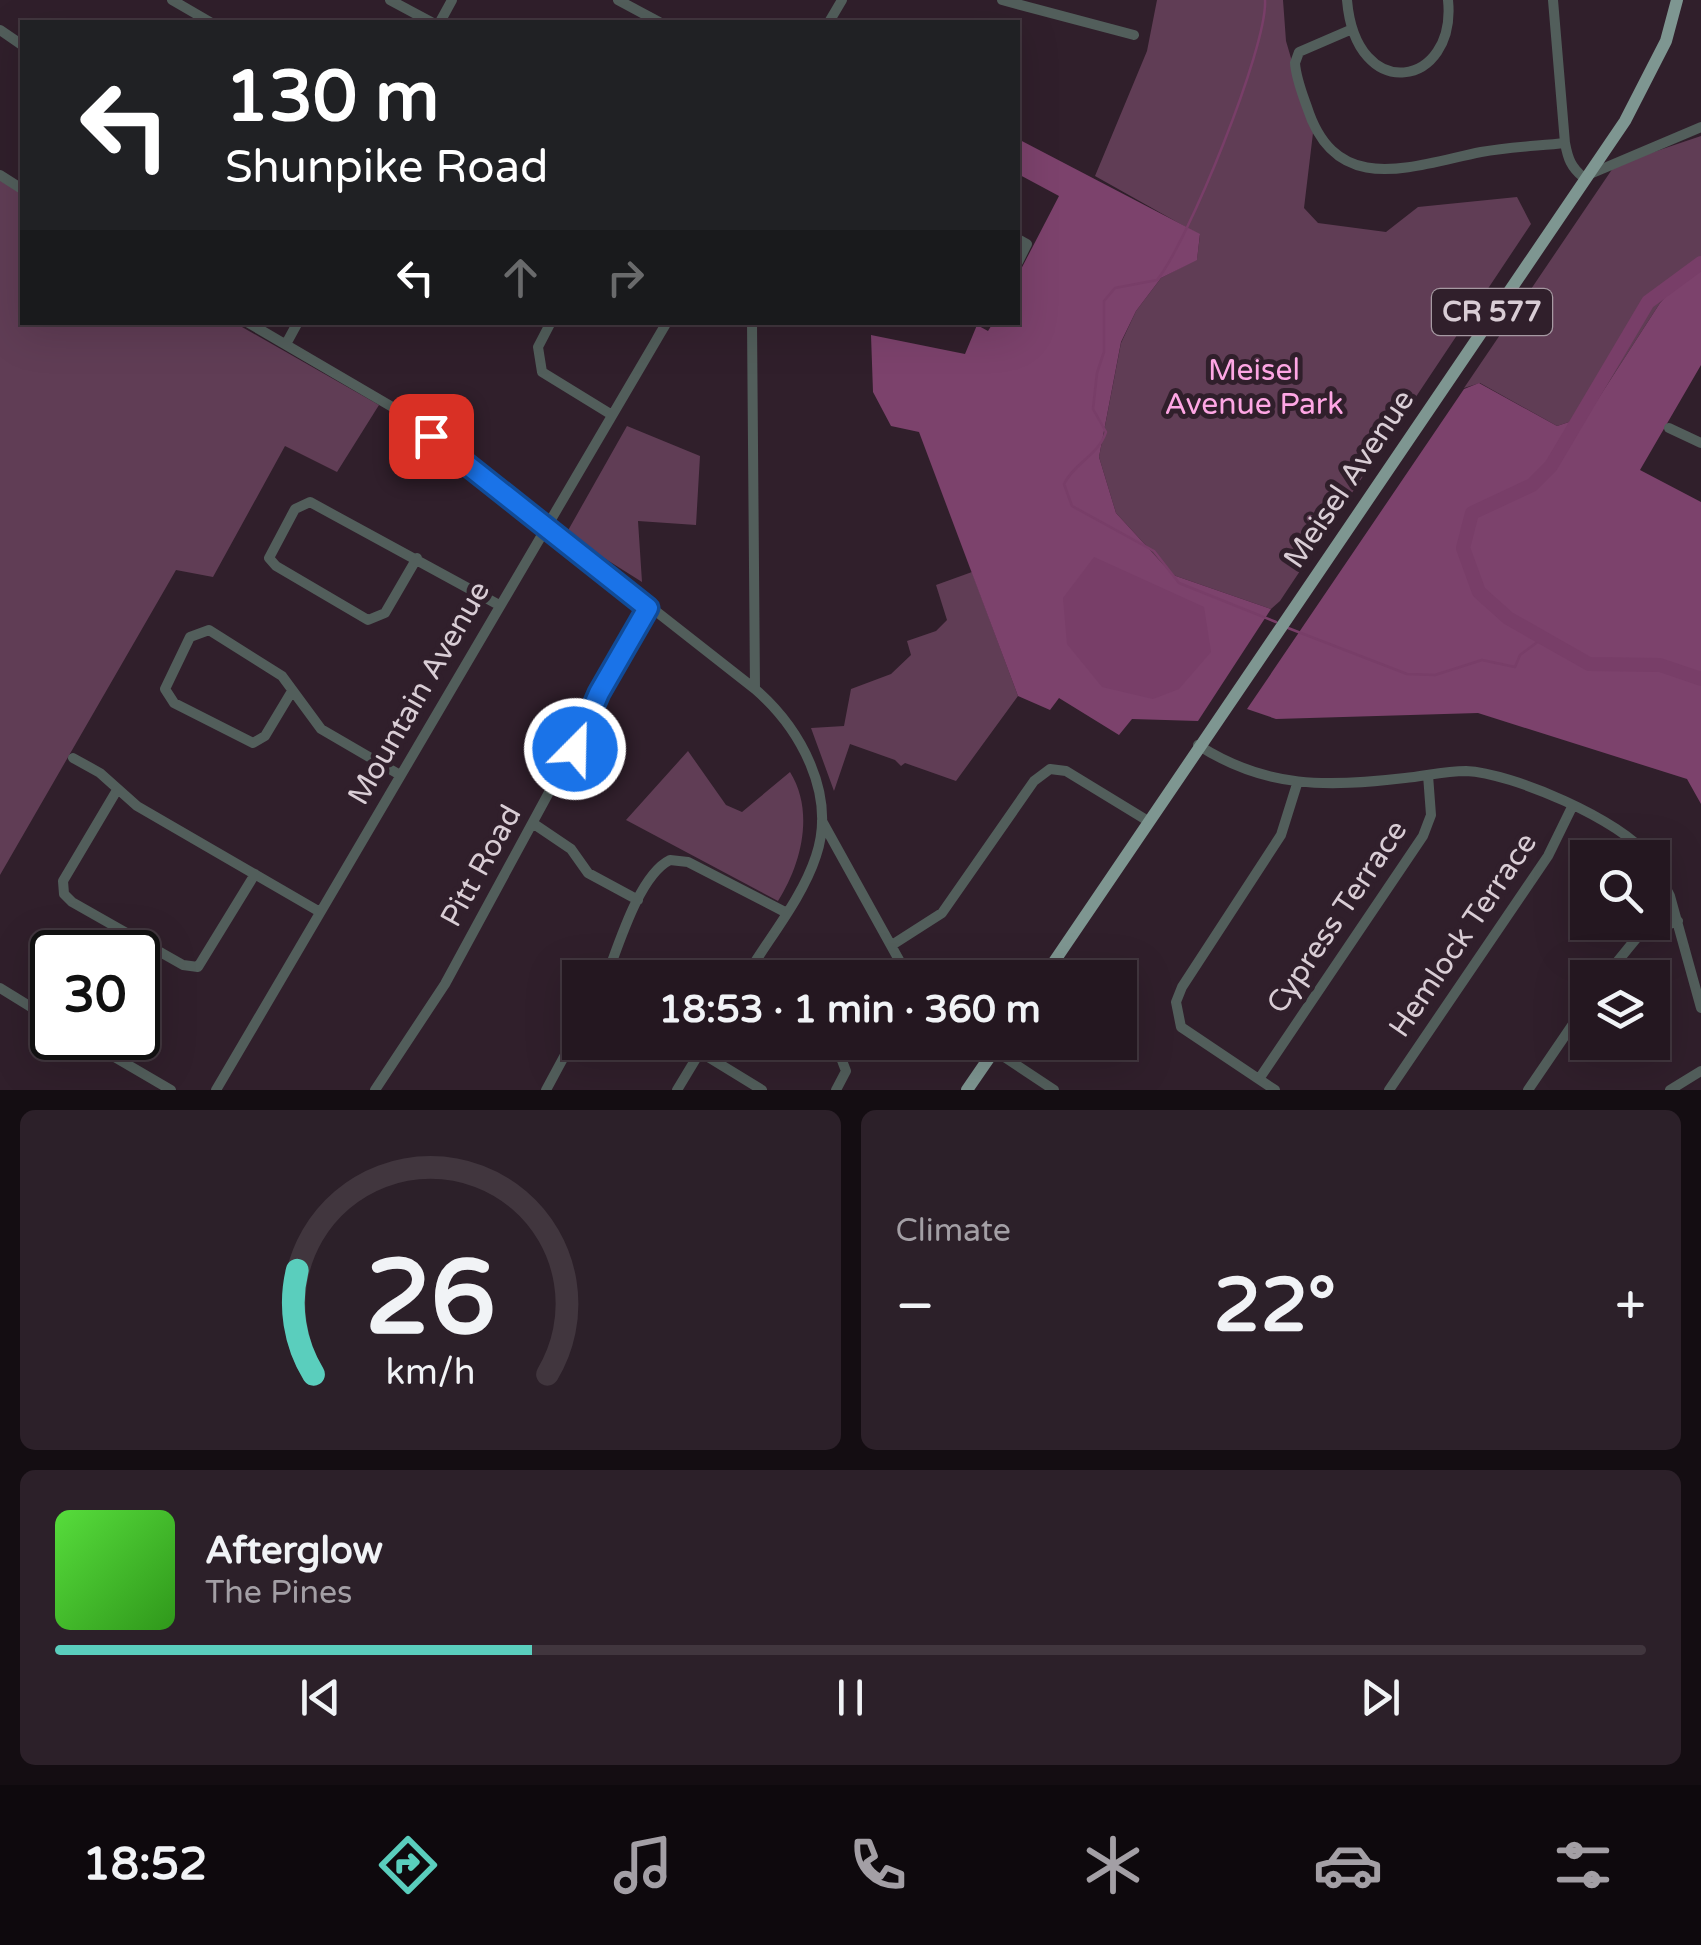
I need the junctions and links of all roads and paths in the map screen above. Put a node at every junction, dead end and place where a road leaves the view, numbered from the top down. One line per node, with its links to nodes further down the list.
1 (172, 0): 9 (street)
2 (390, 0): 10 (street)
3 (618, 0): 11 (street)
4 (1002, 0): 13 (street)
5 (1347, 0): 12 (street)
6 (1448, 0): 12 (street)
7 (1553, 0): 15 (street)
8 (1677, 0): 16 (main road, Meisel Avenue / CR 577)
9 (202, 20)
10 (427, 20)
11 (654, 20)
12 (1350, 30): 15 (street)
13 (1134, 35)
14 (1701, 127): 16 (street)
15 (1565, 144): 16 (street)
16 (1583, 177): 32 (main road, Meisel Avenue / CR 577)
17 (251, 325): 22 (street)
18 (296, 325): 22 (street)
19 (549, 325): 23 (street)
20 (665, 325): 23 (street, Mountain Avenue)
21 (752, 325): 30 (street)
22 (286, 344): 26 (street)
23 (612, 415): 26 (street, Mountain Avenue)
24 (1668, 428): 25 (street)
25 (1701, 444)
26 (547, 527): 28 (street, Mountain Avenue); 29 (street)
27 (417, 558): 27 (street); 28 (street)
28 (499, 605): 34 (street, Mountain Avenue)
29 (648, 608): 30 (street); 41 (street, Pitt Road)
30 (755, 689): 39 (street)
31 (292, 691): 31 (street); 34 (street)
32 (1198, 745): 36 (street); 40 (main road, Meisel Avenue / CR 577)
33 (73, 758): 37 (street)
34 (400, 774): 46 (street, Mountain Avenue)
35 (1428, 775): 36 (street); 38 (street); 67 (street, Cypress Terrace)
36 (1297, 784): 67 (street)
37 (117, 790): 43 (street); 43 (street)
38 (1573, 805): 42 (street); 78 (street, Hemlock Terrace)
39 (821, 820): 47 (street); 49 (street)
40 (1148, 820): 49 (street); 53 (main road, Meisel Avenue / CR 577)
41 (534, 824): 44 (street); 70 (street, Pitt Road)
42 (1632, 840)
43 (254, 874): 46 (street)
44 (638, 900): 47 (street); 50 (street)
45 (1670, 903): 48 (street)
46 (320, 912): 69 (street, Mountain Avenue)
47 (785, 912): 51 (street)
48 (1678, 921): 54 (street); 57 (street)
49 (892, 946): 52 (street)
50 (613, 960)
51 (758, 960)
52 (899, 960)
53 (1055, 960)
54 (1619, 960)
55 (0, 988): 56 (street)
56 (30, 1006)
57 (1701, 1008)
58 (1570, 1028): 79 (street)
59 (119, 1060): 68 (street)
60 (562, 1060): 71 (street)
61 (695, 1060): 72 (street)
62 (721, 1060): 73 (street)
63 (842, 1060): 74 (street)
64 (984, 1060): 75 (main road)
65 (1013, 1060): 76 (street)
66 (1701, 1071): 80 (street)
67 (1259, 1079): 77 (street)
68 (170, 1090)
69 (216, 1090)
70 (375, 1090)
71 (546, 1090)
72 (677, 1090)
73 (762, 1090)
74 (836, 1090)
75 (967, 1090)
76 (1054, 1090)
77 (1276, 1090)
78 (1389, 1090)
79 (1528, 1090)
80 (1670, 1090)

